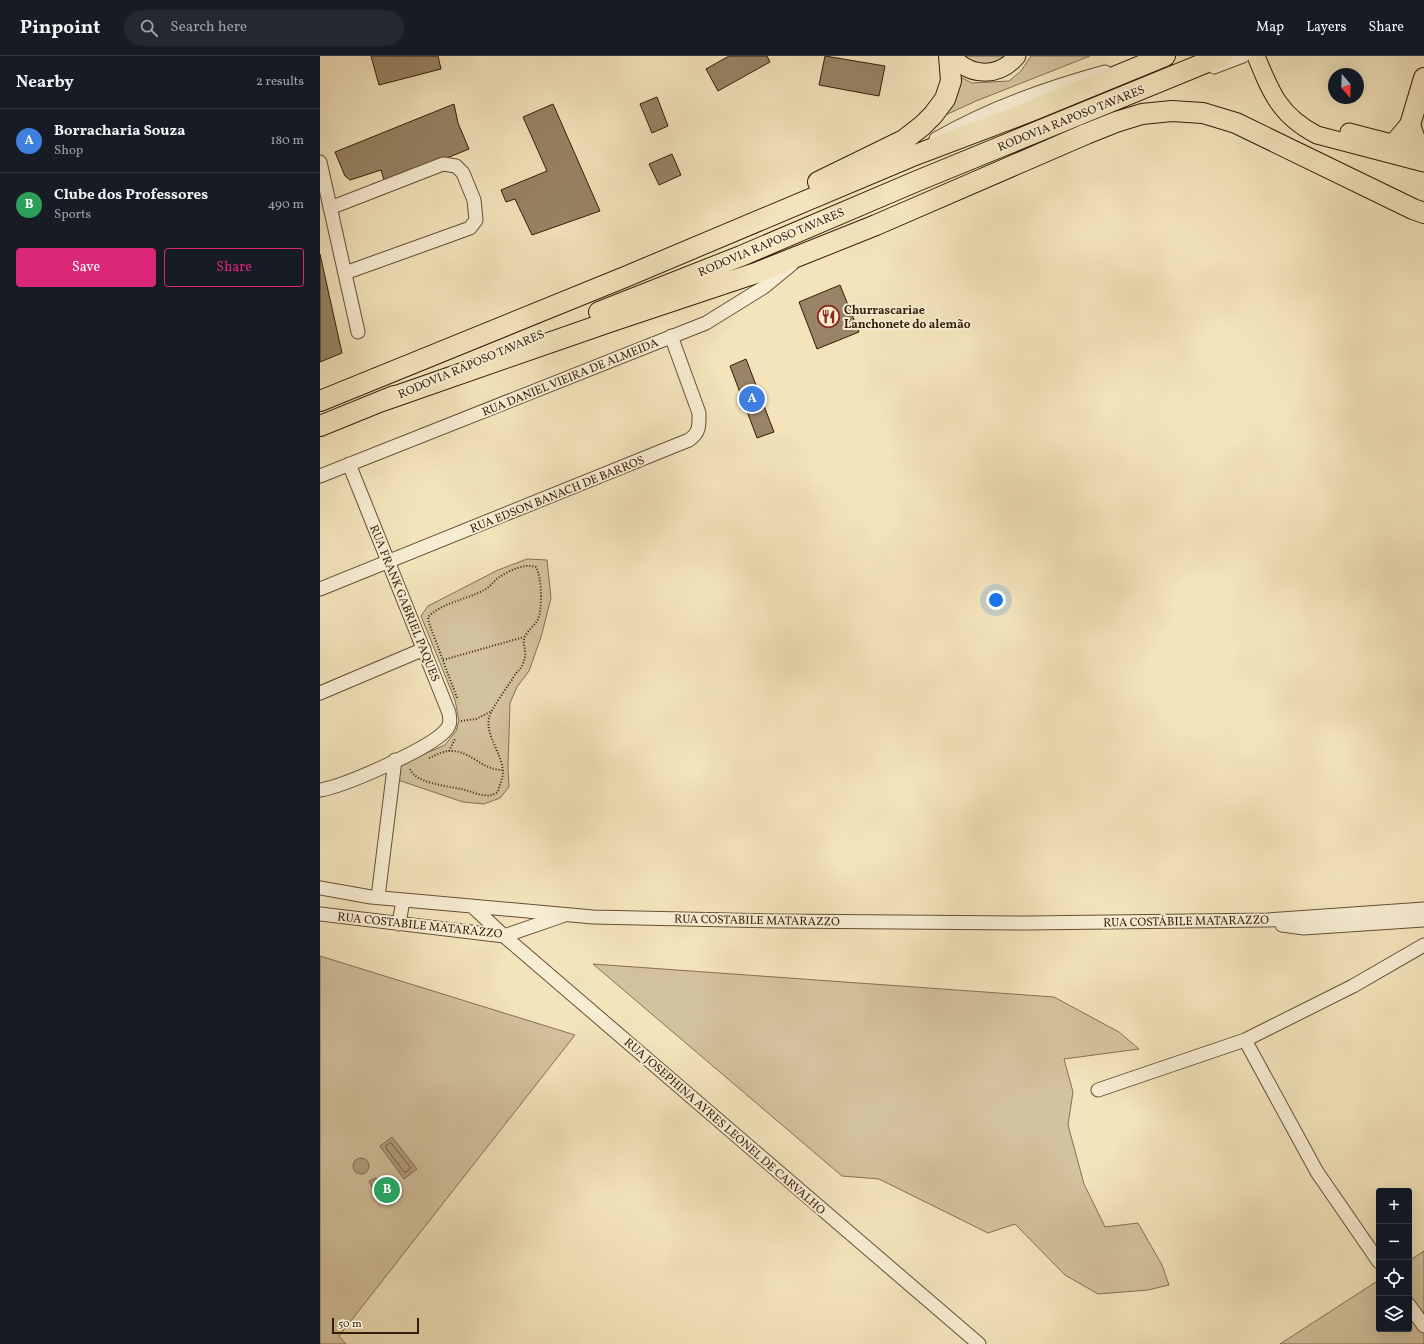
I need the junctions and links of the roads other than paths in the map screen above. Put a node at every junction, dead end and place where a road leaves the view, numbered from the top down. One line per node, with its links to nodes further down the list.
1 (950, 56): 2 (main road); 19 (highway)
2 (1017, 56)
3 (1222, 56): 8 (highway, RODOVIA RAPOSO TAVARES)
4 (1242, 56): 8 (street)
5 (1256, 56): 9 (main road)
6 (1163, 57): 19 (highway, RODOVIA RAPOSO TAVARES)
7 (1424, 78): 10 (highway)
8 (1134, 92): 23 (highway, RODOVIA RAPOSO TAVARES)
9 (1290, 117): 11 (main road); 12 (main road)
10 (1410, 125): 11 (highway); 13 (highway)
11 (1394, 144): 12 (main road); 13 (main road)
12 (1371, 150): 13 (main road)
13 (1422, 154)
14 (320, 162): 15 (street)
15 (330, 208): 18 (street); 18 (street)
16 (1424, 212): 17 (highway)
17 (806, 253): 21 (street, RUA DANIEL VIEIRA DE ALMEIDA); 23 (highway)
18 (344, 273): 20 (street)
19 (520, 320): 22 (highway, RODOVIA RAPOSO TAVARES)
20 (358, 332)
21 (671, 336): 25 (street, RUA DANIEL VIEIRA DE ALMEIDA); 27 (street, RUA EDSON BANACH DE BARROS)
22 (320, 401)
23 (382, 401): 24 (highway, RODOVIA RAPOSO TAVARES)
24 (320, 426)
25 (349, 464): 26 (street, RUA DANIEL VIEIRA DE ALMEIDA); 27 (street, RUA FRANK GABRIEL PAQUES)
26 (320, 476)
27 (388, 562): 28 (street, RUA EDSON BANACH DE BARROS); 29 (street, RUA FRANK GABRIEL PAQUES)
28 (320, 589)
29 (424, 649): 30 (street); 31 (street, RUA FRANK GABRIEL PAQUES)
30 (320, 693)
31 (395, 760): 32 (street); 34 (street)
32 (320, 790)
33 (320, 888): 34 (street, RUA COSTABILE MATARAZZO)
34 (378, 897): 35 (street, RUA COSTABILE MATARAZZO)
35 (403, 900): 36 (street, RUA COSTABILE MATARAZZO); 43 (street)
36 (472, 906): 39 (street, RUA COSTABILE MATARAZZO); 44 (street, RUA JOSEPHINA AYRES LEONEL DE CARVALHO)
37 (1424, 909): 40 (street, RUA COSTÁBILE MATARAZZO)
38 (320, 914): 43 (street, RUA COSTABILE MATARAZZO)
39 (566, 914): 42 (street, RUA COSTABILE MATARAZZO); 44 (street, RUA COSTABILE MATARAZZO)
40 (1254, 920): 41 (street); 42 (street, RUA COSTÁBILE MATARAZZO)
41 (1424, 920)
42 (948, 922)
43 (399, 924): 44 (street, RUA COSTABILE MATARAZZO)
44 (504, 936): 51 (street, RUA JOSEPHINA AYRES LEONEL DE CARVALHO)
45 (1424, 945): 46 (street)
46 (1245, 1040): 47 (street); 48 (street)
47 (1098, 1090)
48 (1378, 1260)
49 (1412, 1309): 50 (street)
50 (1424, 1326)
51 (979, 1344)

